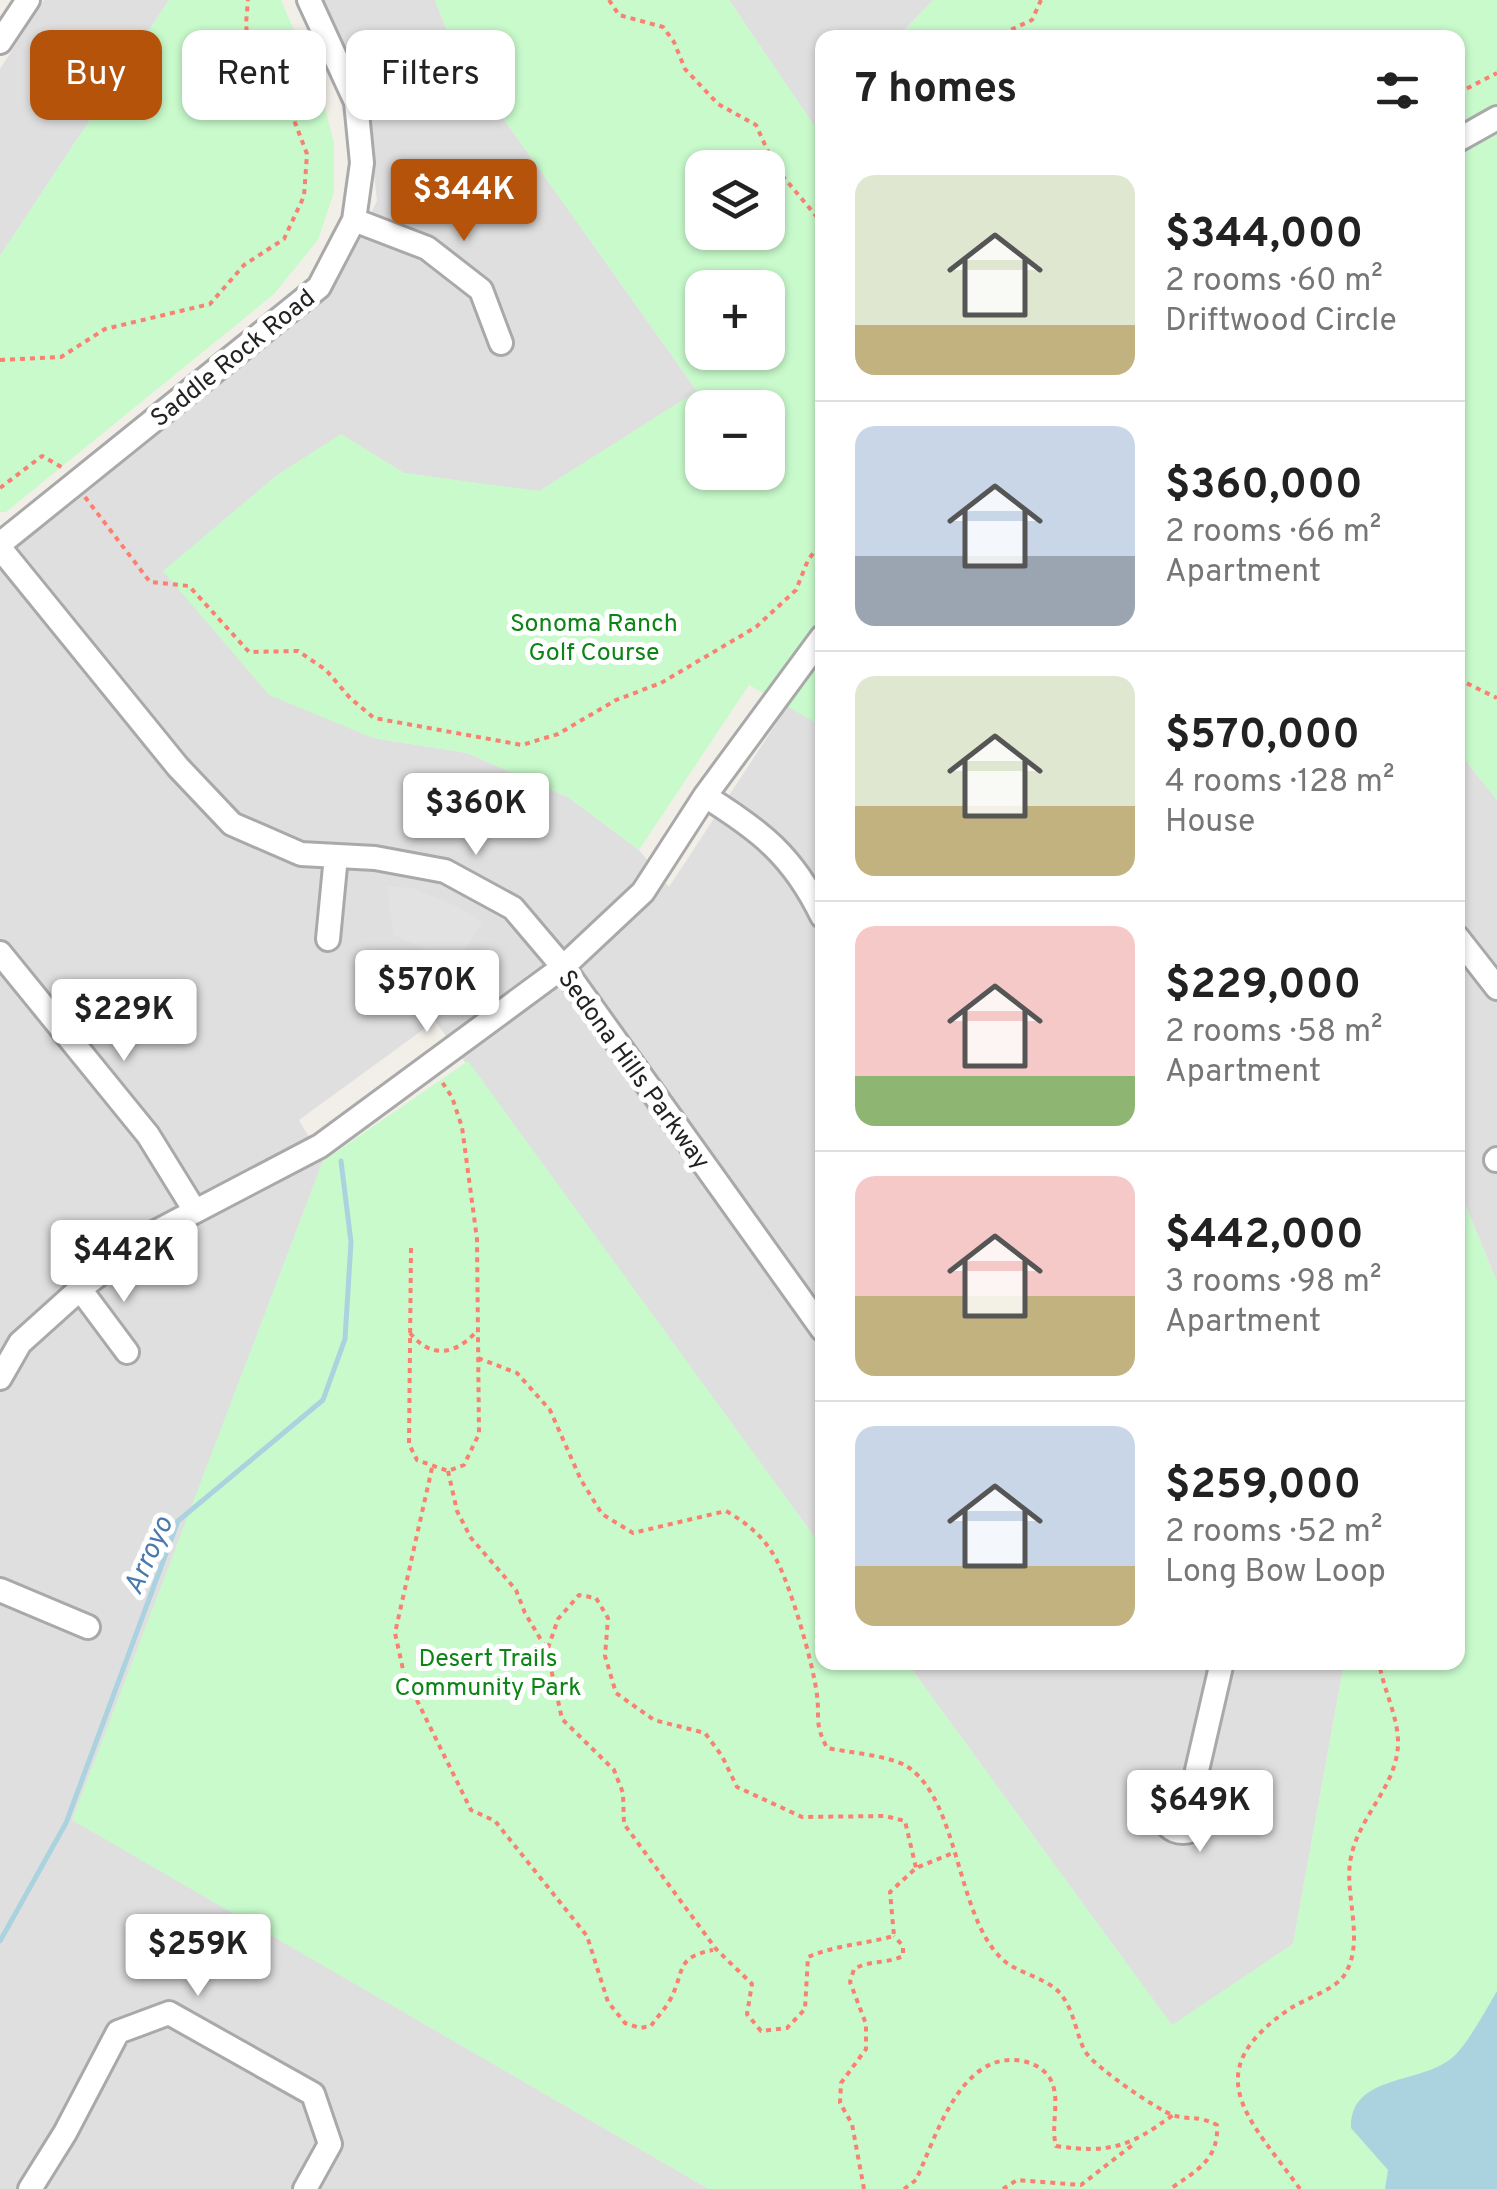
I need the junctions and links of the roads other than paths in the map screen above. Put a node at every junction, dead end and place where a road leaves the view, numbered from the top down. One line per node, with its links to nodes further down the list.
1 (28, 0): 3 (street)
2 (309, 0): 6 (street, Saddle Rock Road)
3 (0, 42)
4 (1497, 118): 5 (street)
5 (1465, 136)
6 (354, 220): 7 (street); 8 (street, Saddle Rock Road)
7 (501, 343)
8 (0, 546): 11 (street, Sedona Hills Parkway)
9 (815, 647): 10 (street)
10 (705, 796): 12 (street); 16 (street)
11 (336, 856): 13 (street); 16 (street, Sedona Hills Parkway)
12 (815, 903)
13 (328, 939)
14 (1465, 947): 17 (street)
15 (0, 953): 18 (street)
16 (563, 967): 18 (street); 20 (street, Sedona Hills Parkway)
17 (1497, 988)
18 (195, 1211): 19 (street)
19 (80, 1289): 22 (street); 23 (street)
20 (815, 1319)
21 (0, 1327): 22 (street)
22 (20, 1343): 24 (street)
23 (127, 1352)
24 (0, 1378)
25 (0, 1590): 26 (street)
26 (88, 1627)
27 (1220, 1670): 28 (street)
28 (1192, 1792)
29 (30, 2189): 30 (street)
30 (305, 2189)

